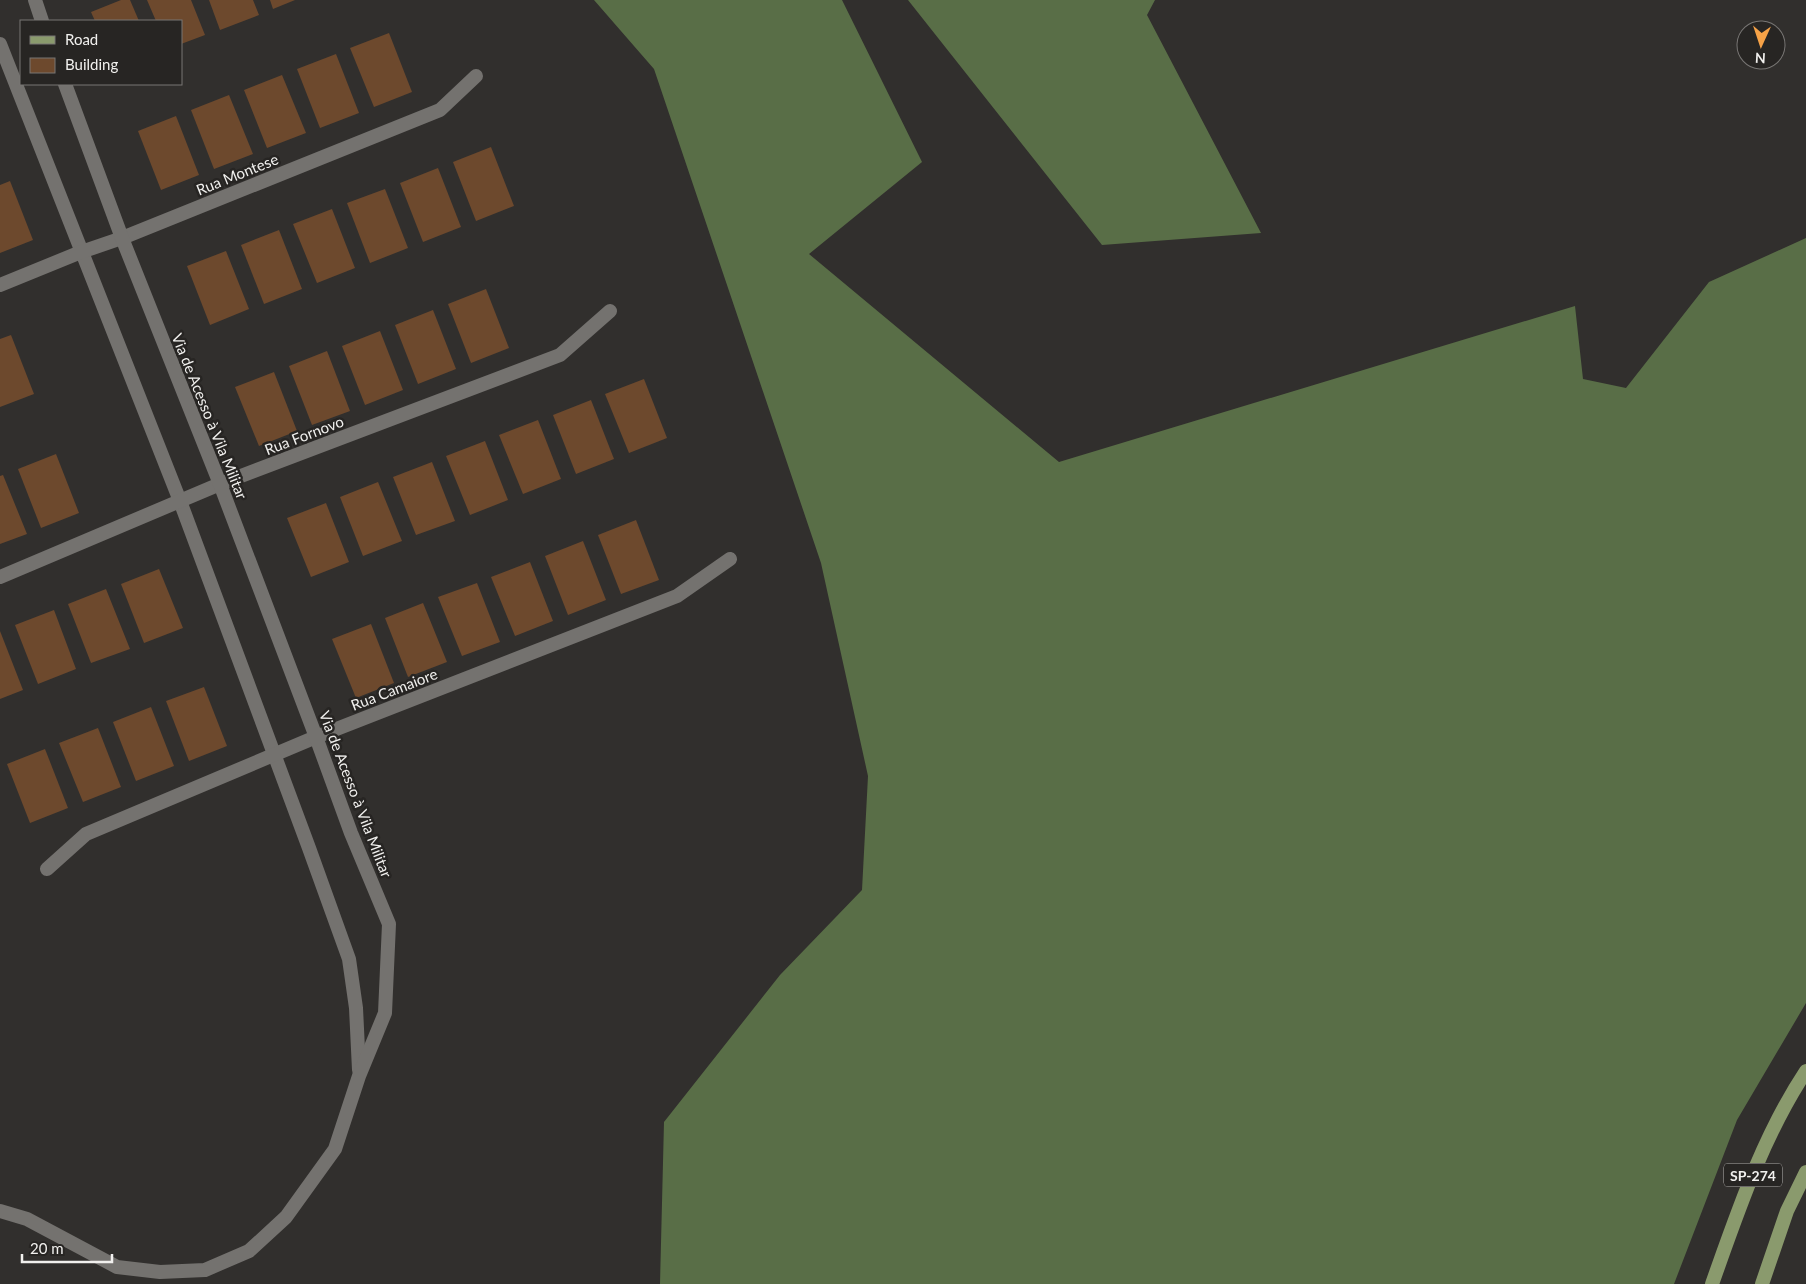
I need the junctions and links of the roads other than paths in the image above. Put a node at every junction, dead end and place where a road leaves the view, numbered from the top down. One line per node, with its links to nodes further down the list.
1 (35, 0): 2 (street)
2 (42, 20)
3 (0, 44): 7 (street)
4 (476, 76): 6 (street, Rua Montese)
5 (65, 85): 6 (street, Via de Acesso à Vila Militar)
6 (122, 238): 7 (street, Rua Montese); 10 (street, Via de Acesso à Vila Militar)
7 (81, 252): 8 (street, Rua Montese); 11 (street)
8 (0, 284)
9 (610, 311): 10 (street, Rua Fornovo)
10 (220, 484): 11 (street, Rua Fornovo); 14 (street, Via de Acesso à Vila Militar)
11 (180, 501): 13 (street, Rua Fornovo); 15 (street)
12 (730, 559): 14 (street, Rua Camaiore)
13 (0, 577)
14 (316, 737): 15 (street, Rua Camaiore); 18 (street, Via de Acesso à Vila Militar)
15 (274, 756): 16 (street, Rua Camaiore); 18 (street)
16 (47, 869)
17 (1806, 1071): 21 (main road, SP-274)
18 (359, 1076): 20 (street, Via de Acesso à Vila Militar)
19 (1806, 1172): 22 (main road, SP-274)
20 (0, 1211)
21 (1712, 1284)
22 (1762, 1284)

